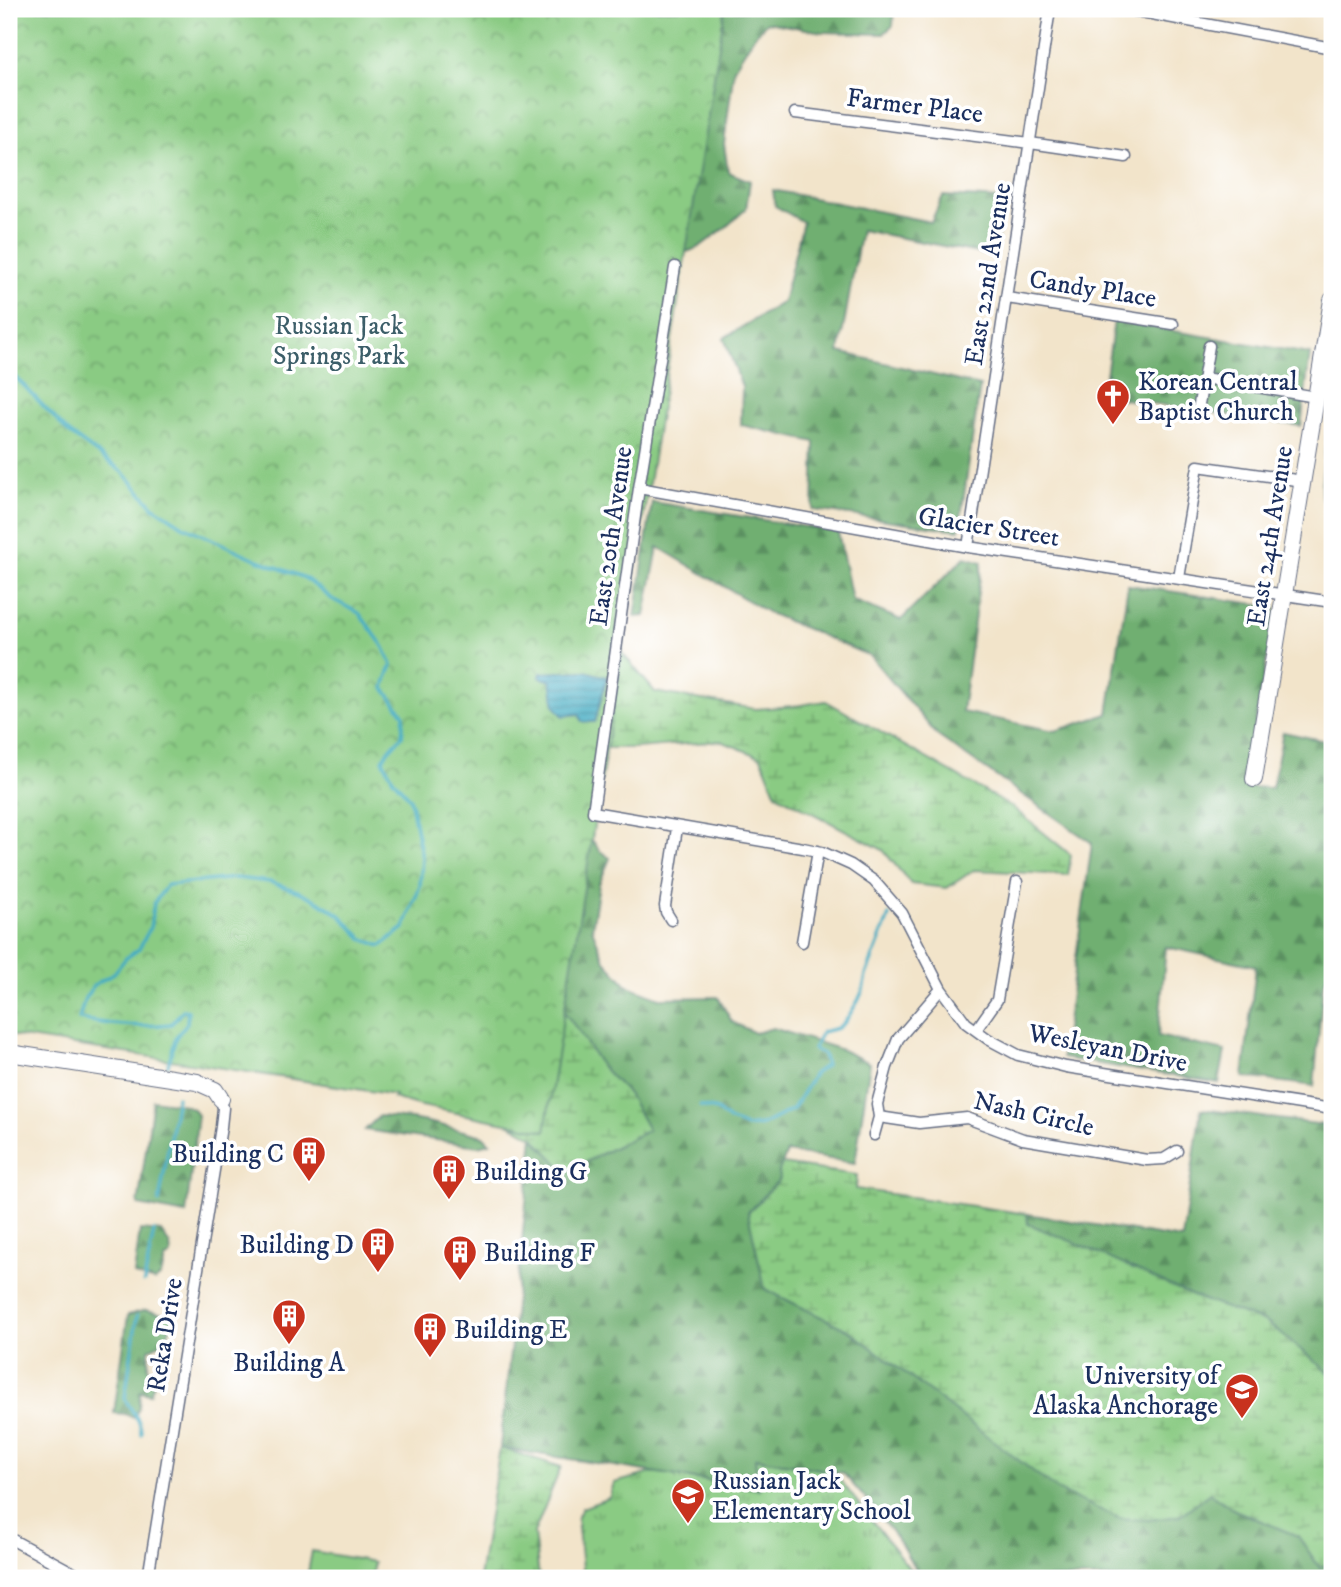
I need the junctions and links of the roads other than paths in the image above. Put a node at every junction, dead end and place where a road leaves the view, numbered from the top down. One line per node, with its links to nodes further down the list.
1 (1050, 9): 5 (street, East 22nd Avenue)
2 (1125, 9): 3 (street)
3 (1332, 48)
4 (795, 113): 5 (street, Farmer Place)
5 (1030, 143): 6 (street, Farmer Place); 8 (street, East 22nd Avenue)
6 (1126, 157)
7 (674, 267): 17 (street, East 20th Avenue)
8 (1007, 298): 10 (street, Candy Place); 18 (street, East 22nd Avenue)
9 (1332, 300): 12 (street, East 24th Avenue)
10 (1173, 324)
11 (1209, 346): 13 (street)
12 (1328, 353): 14 (street, East 24th Avenue)
13 (1204, 378): 14 (street); 15 (street)
14 (1317, 397): 16 (street, East 24th Avenue)
15 (1198, 410)
16 (1303, 481): 19 (street); 20 (street, East 24th Avenue)
17 (639, 488): 18 (street, Glacier Street); 23 (street, East 20th Avenue)
18 (968, 547): 19 (street, Glacier Street)
19 (1179, 578): 20 (street, Glacier Street)
20 (1284, 594): 21 (street, Glacier Street); 22 (street, East 24th Avenue)
21 (1332, 602)
22 (1254, 779)
23 (593, 813): 24 (street, Wesleyan Drive)
24 (677, 828): 25 (street, Wesleyan Drive); 27 (street)
25 (818, 851): 28 (street); 29 (street, Wesleyan Drive)
26 (1017, 882): 30 (street)
27 (671, 920)
28 (802, 942)
29 (941, 989): 30 (street, Wesleyan Drive); 34 (street)
30 (976, 1030): 33 (street, Wesleyan Drive)
31 (9, 1053): 32 (street)
32 (221, 1099): 39 (street, Reka Drive)
33 (1332, 1109)
34 (878, 1117): 35 (street); 36 (street, Nash Circle)
35 (874, 1135)
36 (1177, 1151)
37 (9, 1538): 38 (street)
38 (83, 1578)
39 (148, 1578)

